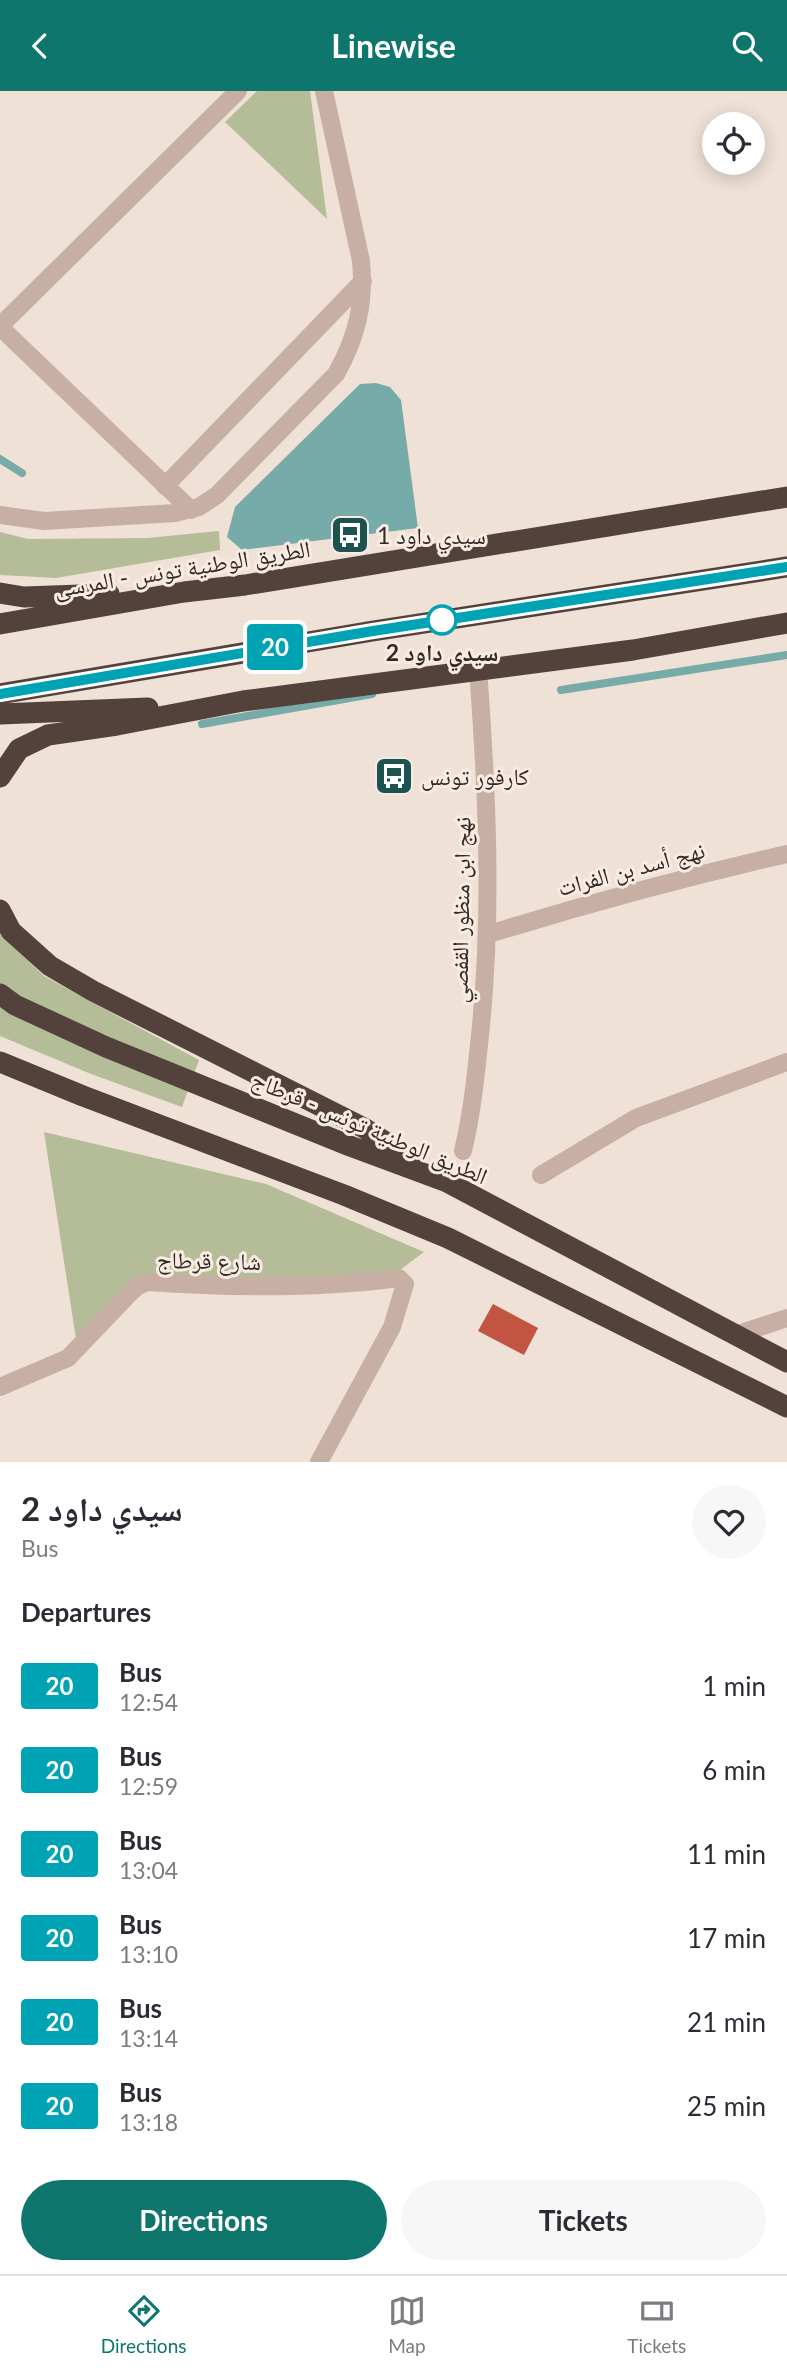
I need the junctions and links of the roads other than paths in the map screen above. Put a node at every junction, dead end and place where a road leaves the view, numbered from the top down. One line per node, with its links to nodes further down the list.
1 (238, 91): 4 (street)
2 (324, 91): 3 (street)
3 (363, 281): 5 (street); 7 (street)
4 (0, 326): 5 (street)
5 (165, 486): 7 (street)
6 (787, 497): 10 (highway, الطريق الوطنية تونس - المرسى)
7 (191, 510): 8 (street)
8 (0, 515)
9 (787, 567): 15 (highway)
10 (184, 592): 11 (highway); 13 (highway, الطريق الوطنية تونس - المرسى)
11 (0, 593)
12 (787, 623): 14 (highway)
13 (0, 624)
14 (478, 669): 16 (highway); 21 (street, نهج ابن منظور القفصي)
15 (0, 694)
16 (215, 705): 17 (highway); 18 (highway)
17 (0, 714)
18 (0, 777)
19 (787, 855): 21 (street, نهج أسد بن الفرات)
20 (0, 910): 27 (highway)
21 (489, 934): 25 (street, نهج ابن منظور القفصي)
22 (0, 994): 27 (highway, الطريق الوطنية تونس - قرطاج)
23 (0, 1062): 32 (highway)
24 (787, 1062): 26 (street)
25 (463, 1151)
26 (541, 1175)
27 (447, 1182): 29 (highway, الطريق الوطنية تونس - قرطاج)
28 (787, 1318): 29 (street)
29 (735, 1335): 30 (highway, الطريق الوطنية تونس - قرطاج)
30 (787, 1362)
31 (0, 1387): 33 (street, شارع قرطاج)
32 (787, 1406)
33 (319, 1462)

